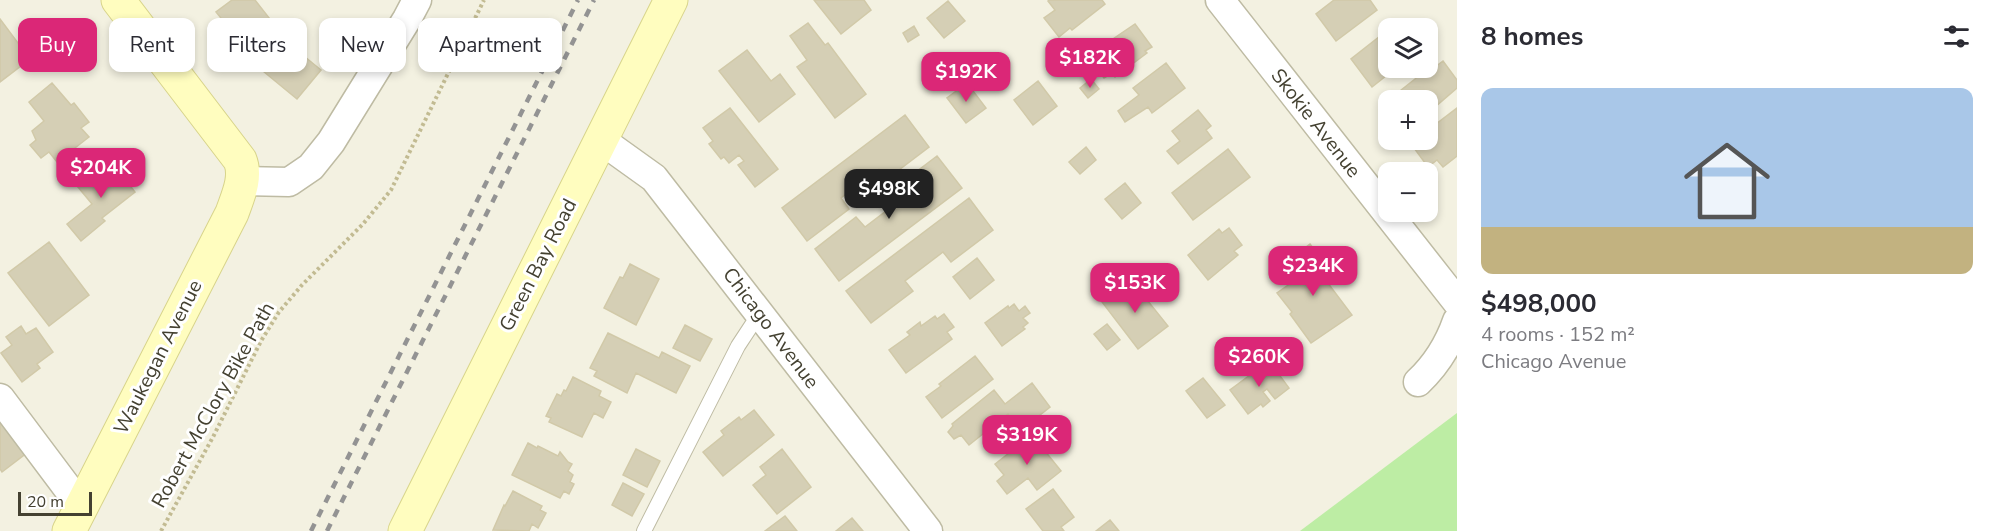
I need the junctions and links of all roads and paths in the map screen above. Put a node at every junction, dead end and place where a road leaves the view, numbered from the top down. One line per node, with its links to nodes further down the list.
1 (118, 0): 7 (street)
2 (417, 0): 7 (street)
3 (484, 0): 15 (path, Robert McClory Bike Path)
4 (671, 0): 6 (street, Green Bay Road)
5 (1220, 0): 8 (street, Skokie Avenue)
6 (601, 140): 9 (street, Chicago Avenue); 14 (street, Green Bay Road)
7 (242, 181): 13 (street, Waukegan Avenue)
8 (1457, 302)
9 (759, 314): 16 (lane); 17 (street, Chicago Avenue)
10 (1457, 321): 11 (street)
11 (1418, 382)
12 (0, 398): 13 (street)
13 (75, 519)
14 (409, 529)
15 (161, 531)
16 (644, 531)
17 (928, 531)

